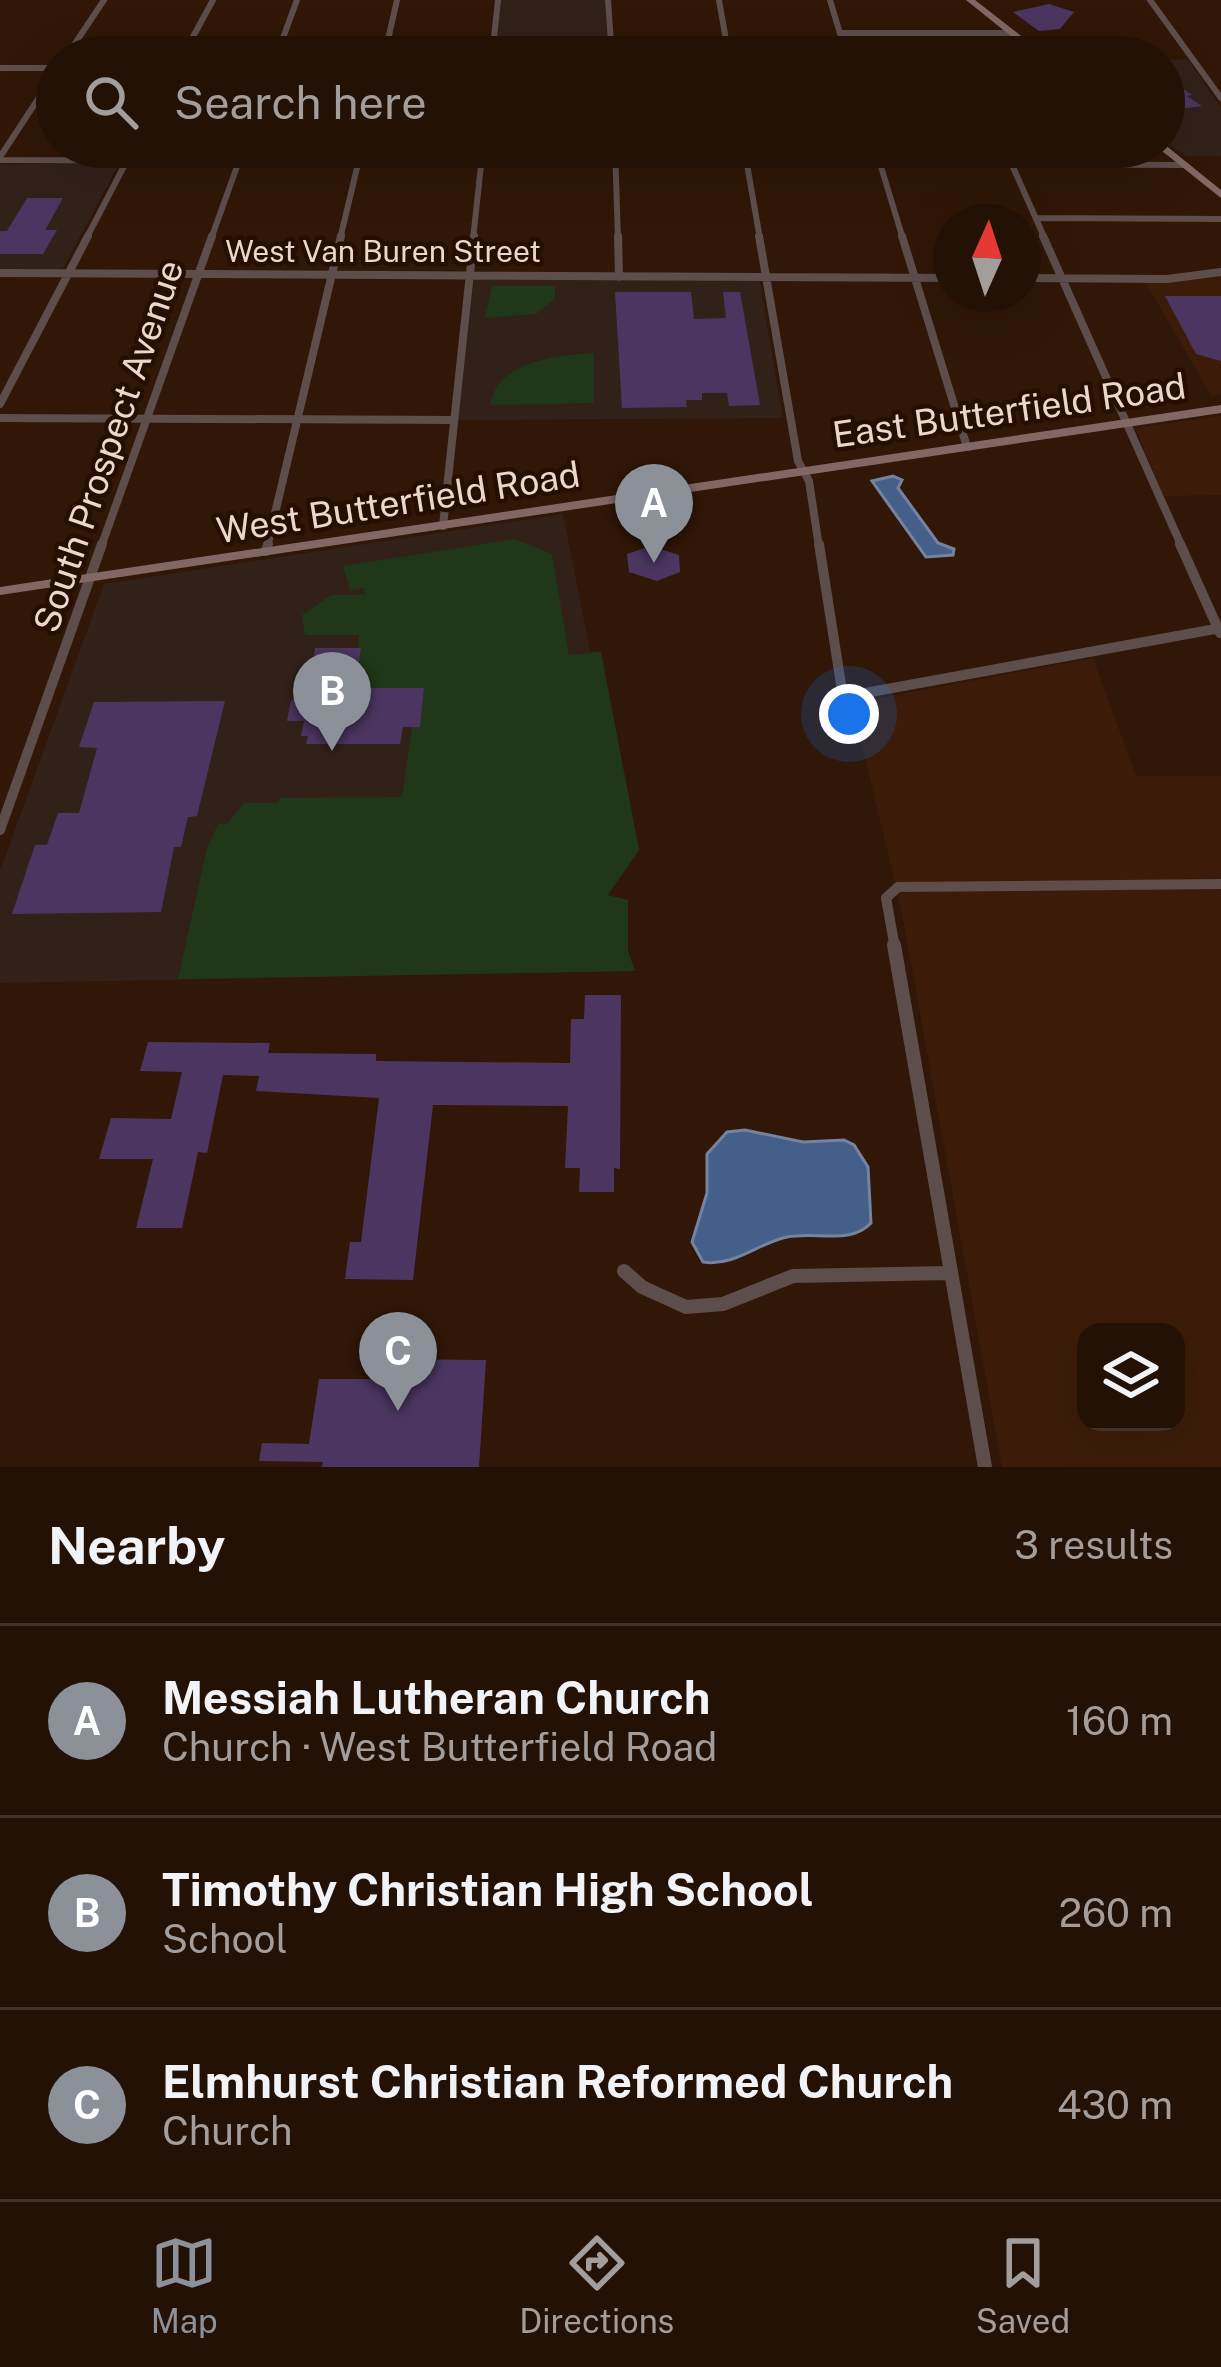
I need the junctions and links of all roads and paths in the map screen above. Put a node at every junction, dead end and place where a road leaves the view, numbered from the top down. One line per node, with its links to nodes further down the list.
1 (104, 0): 13 (street)
2 (213, 0): 14 (street)
3 (297, 0): 15 (street)
4 (397, 0): 16 (street)
5 (498, 0): 17 (street)
6 (608, 0): 18 (street)
7 (719, 0): 19 (street)
8 (830, 0): 11 (street)
9 (970, 0): 12 (main road)
10 (1150, 0): 22 (street)
11 (840, 33): 12 (street); 20 (street)
12 (1012, 33): 21 (main road)
13 (80, 36)
14 (193, 36)
15 (284, 36)
16 (389, 36)
17 (495, 36)
18 (611, 36)
19 (725, 36)
20 (841, 36)
21 (1016, 36)
22 (1176, 36)
23 (1185, 48): 26 (street)
24 (0, 68): 25 (street)
25 (36, 69)
26 (1209, 81): 27 (street); 28 (street)
27 (1221, 81)
28 (1221, 98)
29 (36, 102): 30 (street)
30 (0, 158): 31 (street)
31 (36, 159)
32 (1185, 166): 41 (main road)
33 (123, 168): 48 (street)
34 (236, 168): 49 (street, South Prospect Avenue)
35 (357, 168): 50 (street)
36 (481, 168): 51 (street)
37 (615, 168): 52 (street)
38 (748, 168): 53 (street)
39 (881, 168): 54 (street)
40 (1013, 168): 42 (street)
41 (1221, 191)
42 (1030, 204)
43 (1041, 218): 44 (street)
44 (1221, 219)
45 (1041, 229): 57 (street)
46 (1221, 272): 57 (street)
47 (0, 274): 48 (street, West Van Buren Street)
48 (67, 274): 49 (street, West Van Buren Street); 58 (street)
49 (197, 274): 50 (street, West Van Buren Street); 61 (street, South Prospect Avenue)
50 (332, 275): 51 (street, West Van Buren Street); 62 (street)
51 (470, 276): 52 (street, West Van Buren Street); 63 (street)
52 (619, 277): 53 (street, West Van Buren Street)
53 (766, 277): 54 (street, West Van Buren Street); 66 (street)
54 (915, 278): 55 (street, West Van Buren Street); 65 (street)
55 (933, 278)
56 (1041, 278): 57 (street)
57 (1063, 279): 64 (street)
58 (0, 404)
59 (1221, 409): 64 (main road, East Butterfield Road)
60 (0, 418): 61 (street)
61 (145, 419): 62 (street); 69 (street, South Prospect Avenue)
62 (297, 420): 63 (street); 68 (street)
63 (453, 420): 67 (street)
64 (1127, 423): 65 (main road, East Butterfield Road); 71 (street)
65 (967, 447): 66 (main road, East Butterfield Road)
66 (805, 470): 67 (main road, West Butterfield Road); 71 (street)
67 (442, 526): 68 (main road, West Butterfield Road)
68 (266, 551): 69 (main road, West Butterfield Road)
69 (87, 579): 70 (main road, West Butterfield Road); 72 (street, South Prospect Avenue)
70 (0, 591)
71 (1220, 631)
72 (0, 830)
73 (1221, 884): 75 (street)
74 (624, 1271): 75 (street)
75 (948, 1273): 76 (street)
76 (985, 1467)

